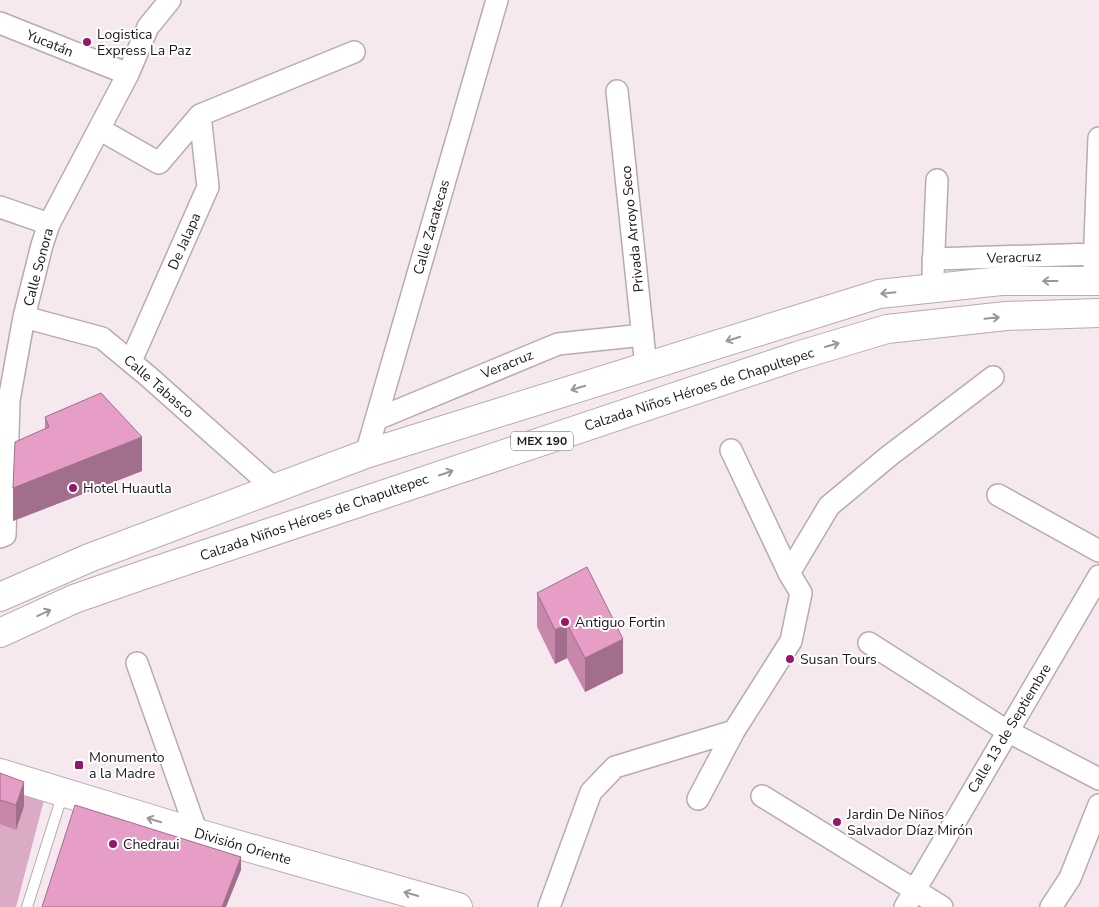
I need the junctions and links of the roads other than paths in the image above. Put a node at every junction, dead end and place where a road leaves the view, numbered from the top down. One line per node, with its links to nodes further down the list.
1 (170, 0): 5 (street, Calle Sonora)
2 (496, 0): 22 (street, Calle Zacatecas)
3 (0, 23): 5 (street, Yucatán)
4 (354, 52): 7 (street)
5 (128, 74): 8 (street, Calle Sonora)
6 (617, 91): 18 (street, Privada Arroyo Seco)
7 (200, 115): 8 (street); 19 (street, De Jalapa)
8 (99, 129): 12 (street, Calle Sonora)
9 (1099, 138): 14 (street)
10 (936, 180): 13 (street)
11 (0, 207): 12 (street)
12 (49, 224): 17 (street, Calle Sonora)
13 (933, 259): 14 (street, Veracruz); 15 (street)
14 (1095, 272): 15 (main road, one-way to 15)
15 (934, 289): 20 (main road, one-way to 20)
16 (1099, 313): 32 (main road, Calzada Niños Héroes de Chapultepec / MEX 190, one-way to 16)
17 (24, 317): 19 (street, Calle Tabasco); 27 (street, Calle Sonora)
18 (643, 335): 20 (street, Privada Arroyo Seco); 22 (street, Veracruz)
19 (131, 362): 25 (street, Calle Tabasco)
20 (646, 367): 24 (main road, one-way to 24)
21 (993, 377): 29 (street)
22 (377, 419): 24 (street, Calle Zacatecas)
23 (731, 450): 29 (street)
24 (366, 454): 25 (main road)
25 (275, 489): 31 (main road)
26 (998, 495): 28 (street)
27 (2, 536)
28 (1099, 551)
29 (789, 572): 35 (street)
30 (1099, 576): 36 (street, Calle 13 de Septiembre)
31 (0, 597)
32 (0, 633)
33 (869, 643): 36 (street)
34 (137, 662): 43 (street)
35 (734, 730): 41 (street); 47 (street)
36 (1007, 731): 38 (street); 44 (street, Calle 13 de Septiembre)
37 (0, 773): 39 (main road, División Oriente)
38 (1099, 779)
39 (63, 792): 43 (main road, División Oriente, one-way to 39); 45 (lane)
40 (762, 796): 44 (street)
41 (698, 798)
42 (1099, 805): 49 (street)
43 (197, 833): 46 (main road, División Oriente, one-way to 43)
44 (910, 898): 48 (street)
45 (27, 907)
46 (458, 907)
47 (549, 907)
48 (942, 907)
49 (1051, 907)

